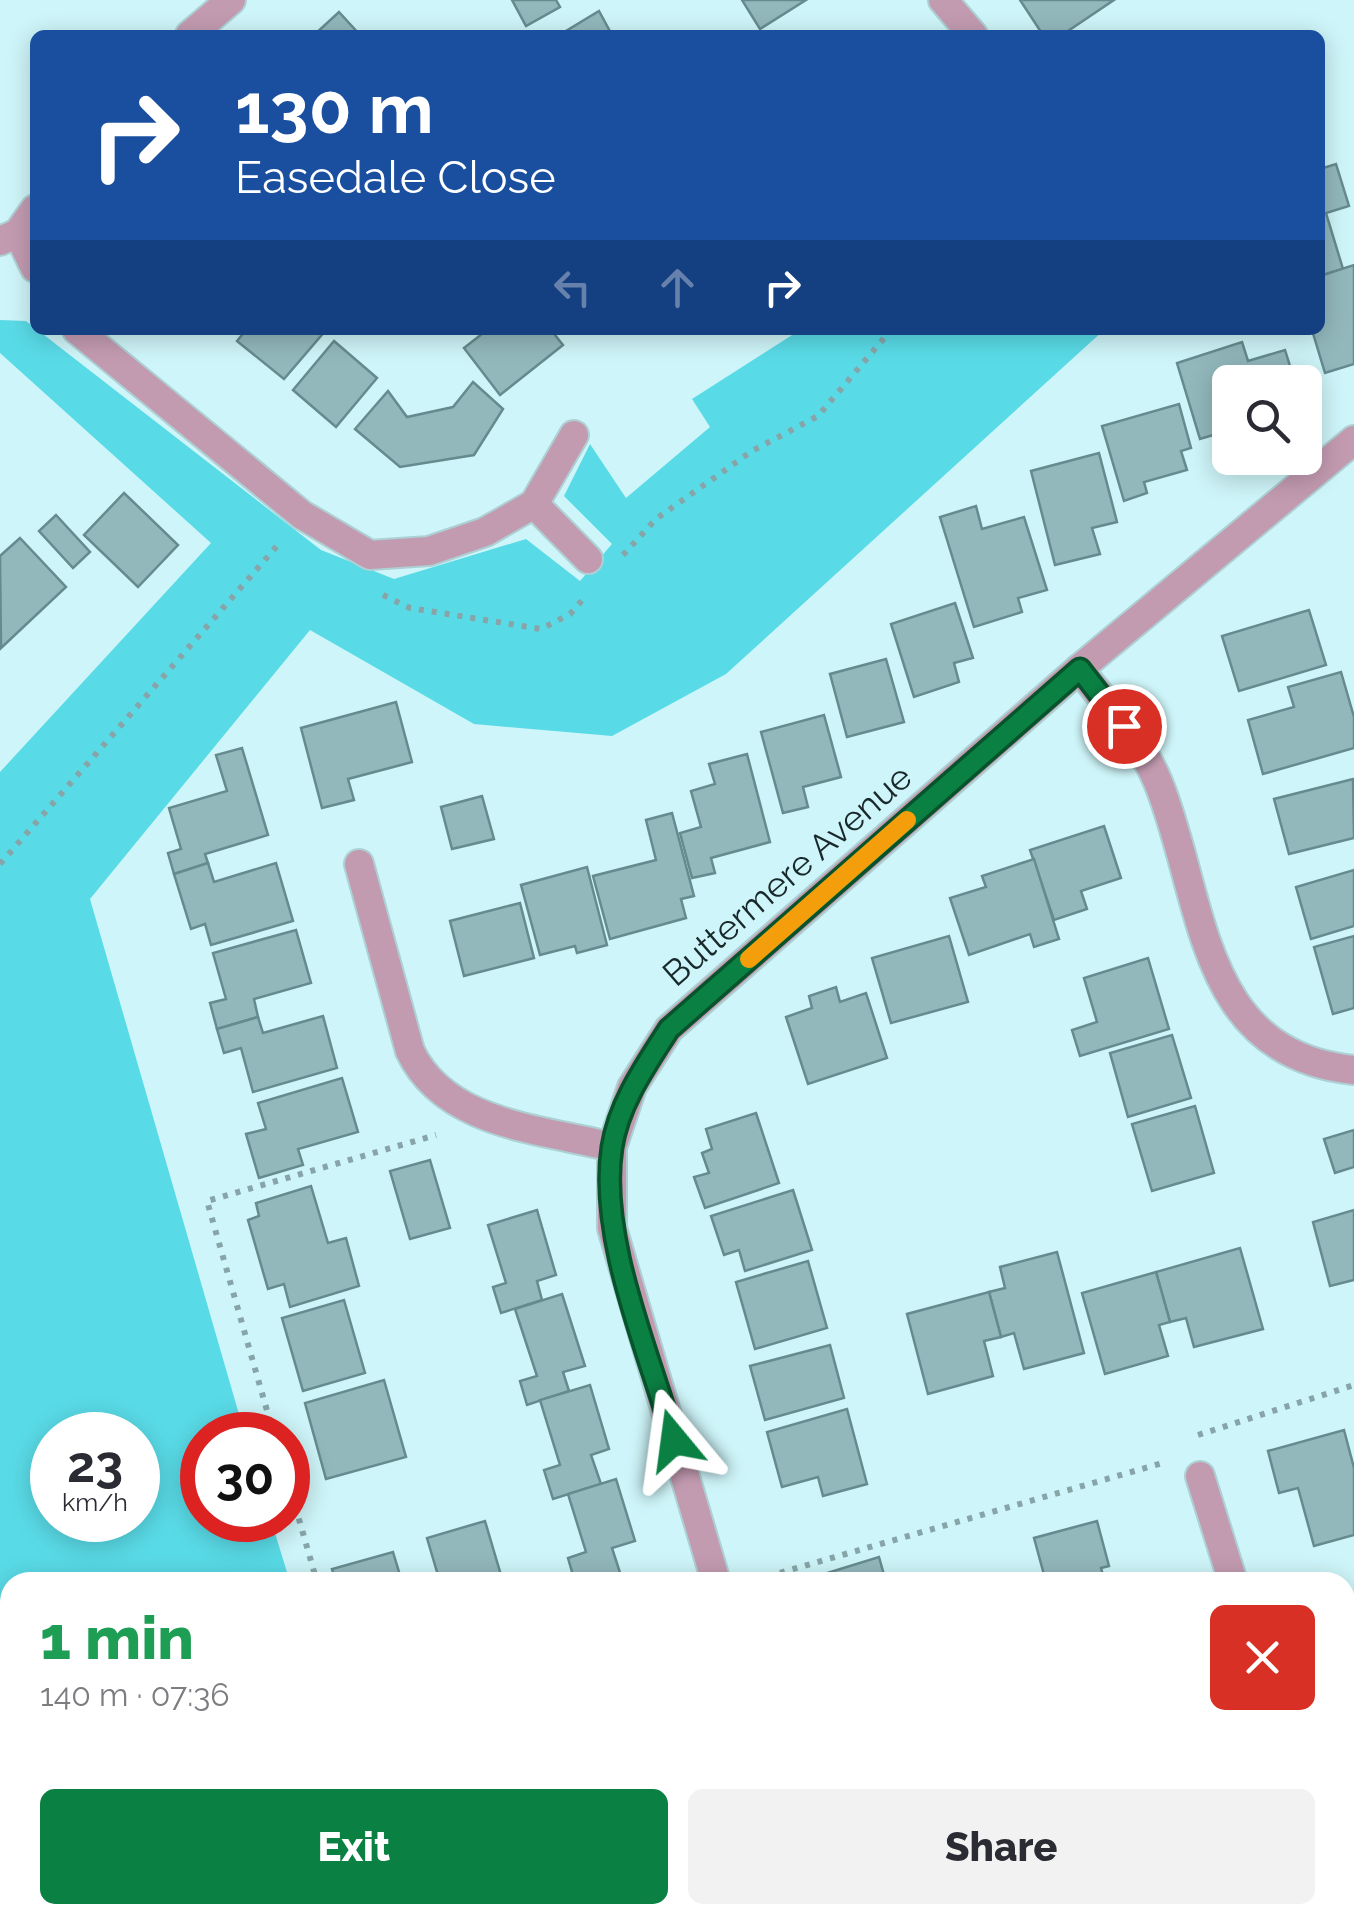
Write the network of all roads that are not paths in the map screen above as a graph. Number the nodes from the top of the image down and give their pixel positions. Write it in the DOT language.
graph roads {
  1 [pos="231,0"];
  2 [pos="943,0"];
  3 [pos="196,30"];
  4 [pos="968,30"];
  5 [pos="30,215"];
  6 [pos="9,237"];
  7 [pos="30,262"];
  8 [pos="83,335"];
  9 [pos="574,435"];
  10 [pos="1354,440"];
  11 [pos="534,504"];
  12 [pos="588,559"];
  13 [pos="1080,669"];
  14 [pos="360,864"];
  15 [pos="1354,1070"];
  16 [pos="612,1147"];
  17 [pos="1195,1465"];
  18 [pos="713,1572"];
  19 [pos="1230,1572"];
  1 -- 3 [label="street"];
  2 -- 4 [label="street"];
  5 -- 6 [label="street"];
  6 -- 7 [label="street"];
  8 -- 11 [label="street"];
  9 -- 11 [label="street"];
  10 -- 13 [label="street, Buttermere Avenue"];
  11 -- 12 [label="street"];
  13 -- 15 [label="street"];
  13 -- 16 [label="street, Buttermere Avenue"];
  14 -- 16 [label="street"];
  16 -- 18 [label="street, Buttermere Avenue"];
  17 -- 19 [label="street"];
}
